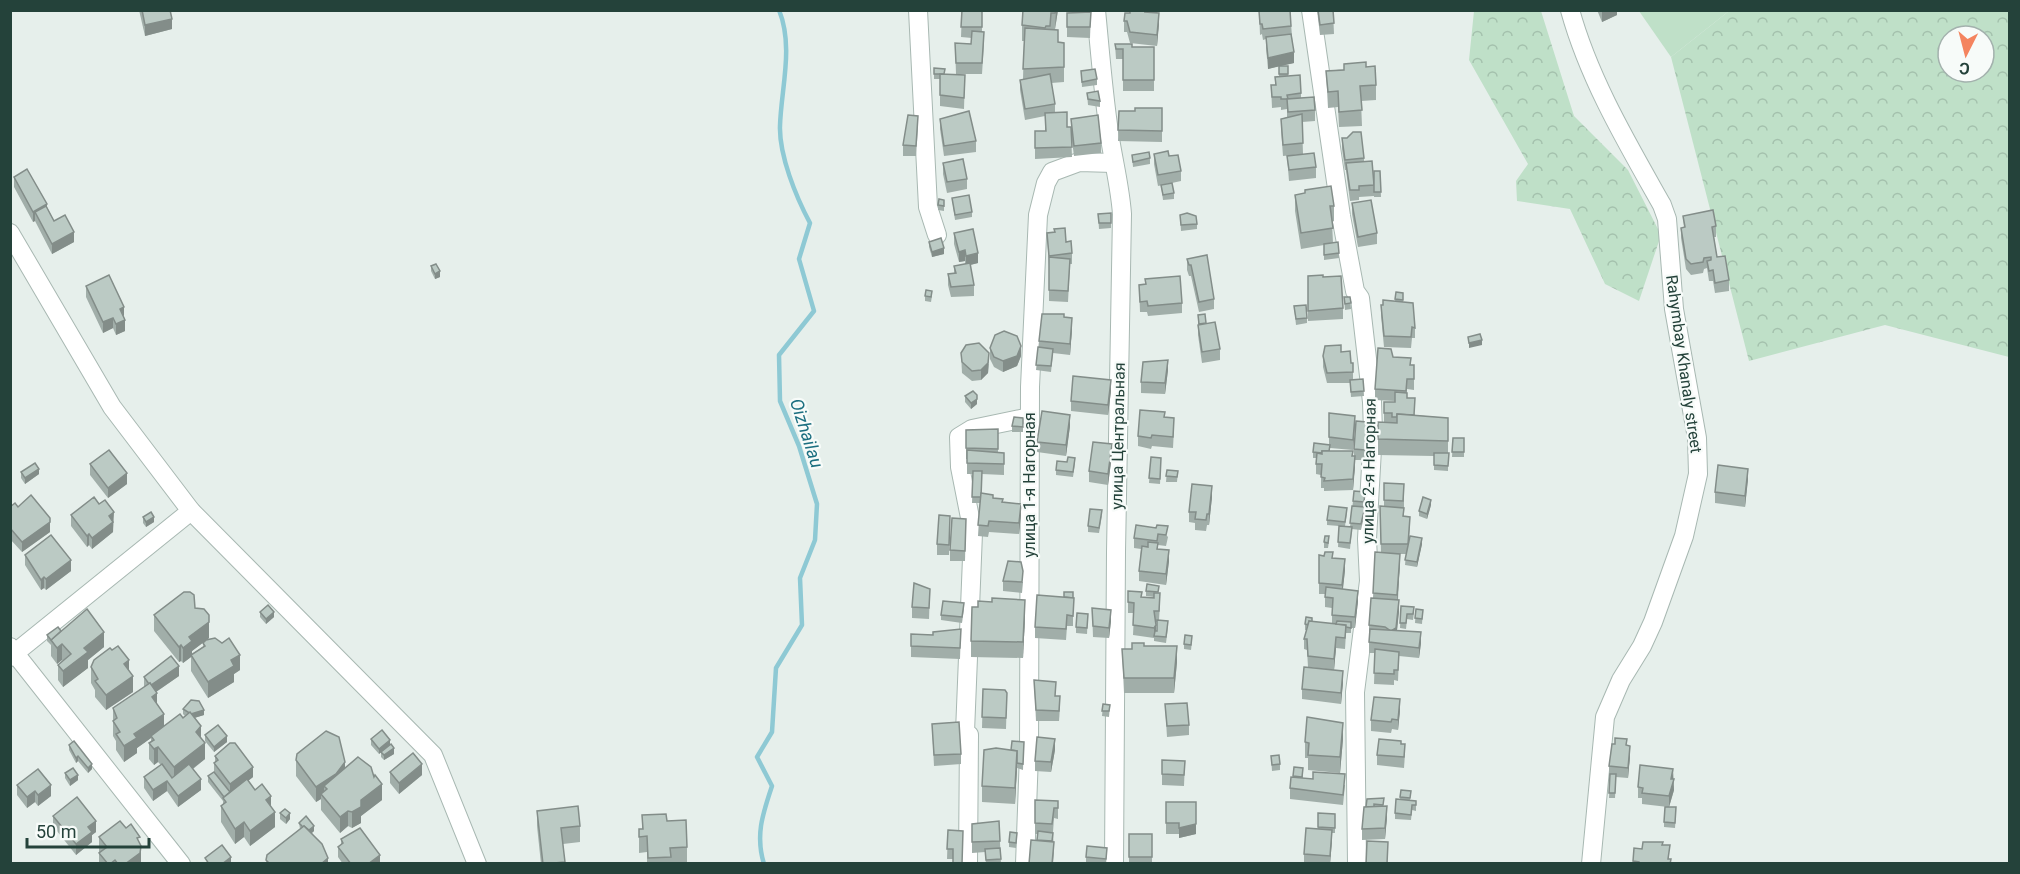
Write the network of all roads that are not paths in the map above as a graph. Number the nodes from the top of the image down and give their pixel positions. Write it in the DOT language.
graph roads {
  1 [pos="918,10"];
  2 [pos="1096,10"];
  3 [pos="1311,10"];
  4 [pos="1570,10"];
  5 [pos="1113,163"];
  6 [pos="10,233"];
  7 [pos="937,235"];
  8 [pos="1029,417"];
  9 [pos="191,511"];
  10 [pos="12,652"];
  11 [pos="181,864"];
  12 [pos="477,864"];
  13 [pos="968,864"];
  14 [pos="1026,864"];
  15 [pos="1114,864"];
  16 [pos="1357,864"];
  17 [pos="1591,864"];
  1 -- 7 [label="street"];
  2 -- 5 [label="street, улица Центральная"];
  3 -- 16 [label="street, улица 2-я Нагорная"];
  4 -- 17 [label="street, Rahymbay Khanaly street"];
  5 -- 8 [label="street, улица 1-я Нагорная"];
  5 -- 15 [label="street, улица Центральная"];
  6 -- 9 [label="street"];
  8 -- 13 [label="street"];
  8 -- 14 [label="street, улица 1-я Нагорная"];
  9 -- 10 [label="street"];
  9 -- 12 [label="street"];
  10 -- 11 [label="street"];
}
